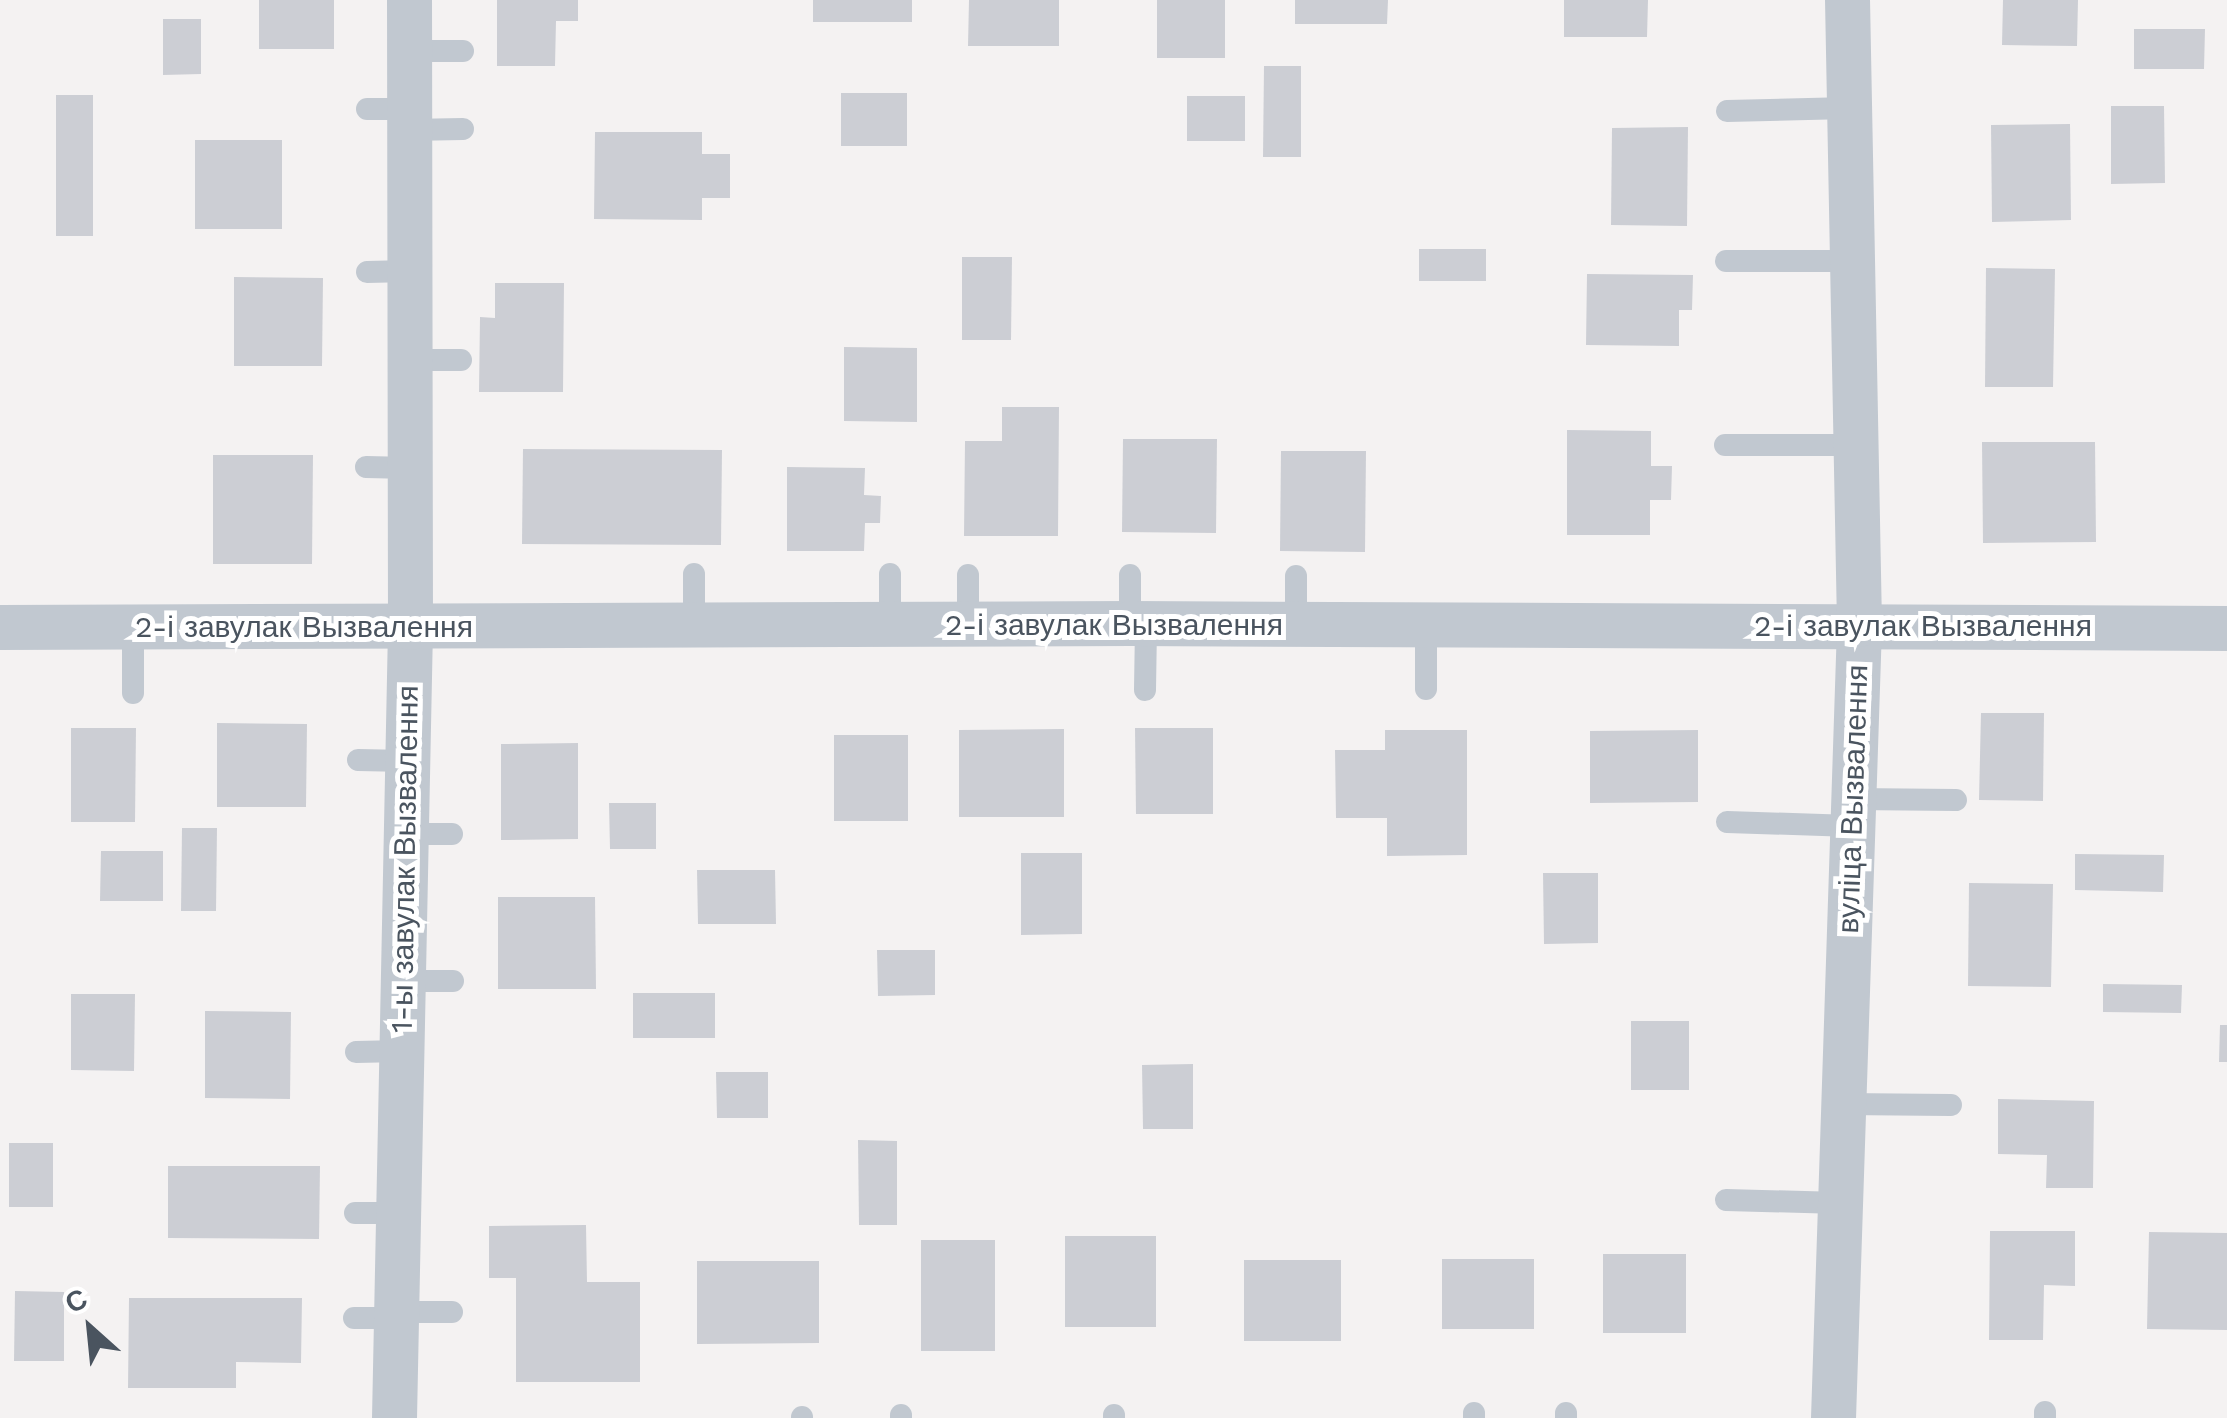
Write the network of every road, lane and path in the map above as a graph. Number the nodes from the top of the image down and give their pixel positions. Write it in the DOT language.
graph roads {
  1 [pos="409,0"];
  2 [pos="1847,0"];
  3 [pos="409,51"];
  4 [pos="464,51"];
  5 [pos="1849,108"];
  6 [pos="1727,111"];
  7 [pos="395,116"];
  8 [pos="463,129"];
  9 [pos="1852,261"];
  10 [pos="1726,262"];
  11 [pos="409,360"];
  12 [pos="462,360"];
  13 [pos="1725,445"];
  14 [pos="1855,445"];
  15 [pos="694,574"];
  16 [pos="890,574"];
  17 [pos="968,575"];
  18 [pos="1130,575"];
  19 [pos="1296,576"];
  20 [pos="1138,624"];
  21 [pos="1296,624"];
  22 [pos="1426,624"];
  23 [pos="1859,624"];
  24 [pos="890,625"];
  25 [pos="968,625"];
  26 [pos="694,626"];
  27 [pos="0,627"];
  28 [pos="134,627"];
  29 [pos="410,627"];
  30 [pos="2227,628"];
  31 [pos="1145,690"];
  32 [pos="1426,690"];
  33 [pos="133,693"];
  34 [pos="358,760"];
  35 [pos="407,760"];
  36 [pos="1956,800"];
  37 [pos="1853,812"];
  38 [pos="1727,822"];
  39 [pos="406,834"];
  40 [pos="452,834"];
  41 [pos="402,981"];
  42 [pos="453,981"];
  43 [pos="401,1051"];
  44 [pos="356,1052"];
  45 [pos="1843,1104"];
  46 [pos="1951,1106"];
  47 [pos="1726,1200"];
  48 [pos="1840,1204"];
  49 [pos="452,1312"];
  50 [pos="382,1316"];
  51 [pos="394,1418"];
  52 [pos="1833,1418"];
  1 -- 3 [label="street, 1-ы завулак Вызвалення"];
  2 -- 5 [label="street, вуліца Вызвалення"];
  3 -- 4 [label="lane"];
  3 -- 7 [label="street, 1-ы завулак Вызвалення"];
  5 -- 6 [label="lane"];
  5 -- 9 [label="street, вуліца Вызвалення"];
  7 -- 8 [label="lane"];
  7 -- 11 [label="street, 1-ы завулак Вызвалення"];
  9 -- 10 [label="lane"];
  9 -- 14 [label="street, вуліца Вызвалення"];
  11 -- 12 [label="lane"];
  11 -- 29 [label="street, 1-ы завулак Вызвалення"];
  13 -- 14 [label="lane"];
  14 -- 23 [label="street, вуліца Вызвалення"];
  15 -- 26 [label="lane"];
  16 -- 24 [label="lane"];
  17 -- 25 [label="lane"];
  18 -- 20 [label="lane"];
  19 -- 21 [label="lane"];
  20 -- 21 [label="street, 2-і завулак Вызвалення"];
  20 -- 25 [label="street, 2-і завулак Вызвалення"];
  20 -- 31 [label="lane"];
  21 -- 22 [label="street, 2-і завулак Вызвалення"];
  22 -- 23 [label="street, 2-і завулак Вызвалення"];
  22 -- 32 [label="lane"];
  23 -- 30 [label="street, 2-і завулак Вызвалення"];
  23 -- 37 [label="street, вуліца Вызвалення"];
  24 -- 25 [label="street, 2-і завулак Вызвалення"];
  24 -- 26 [label="street, 2-і завулак Вызвалення"];
  26 -- 29 [label="street, 2-і завулак Вызвалення"];
  27 -- 28 [label="street, 2-і завулак Вызвалення"];
  28 -- 29 [label="street, 2-і завулак Вызвалення"];
  28 -- 33 [label="lane"];
  29 -- 35 [label="street, 1-ы завулак Вызвалення"];
  34 -- 35 [label="lane"];
  35 -- 39 [label="street, 1-ы завулак Вызвалення"];
  36 -- 37 [label="lane"];
  37 -- 38 [label="lane"];
  37 -- 45 [label="street, вуліца Вызвалення"];
  39 -- 40 [label="lane"];
  39 -- 41 [label="street, 1-ы завулак Вызвалення"];
  41 -- 42 [label="lane"];
  41 -- 43 [label="street, 1-ы завулак Вызвалення"];
  43 -- 44 [label="lane"];
  43 -- 50 [label="street, 1-ы завулак Вызвалення"];
  45 -- 46 [label="lane"];
  45 -- 48 [label="street, вуліца Вызвалення"];
  47 -- 48 [label="lane"];
  48 -- 52 [label="street, вуліца Вызвалення"];
  49 -- 50 [label="lane"];
  50 -- 51 [label="street, 1-ы завулак Вызвалення"];
}
